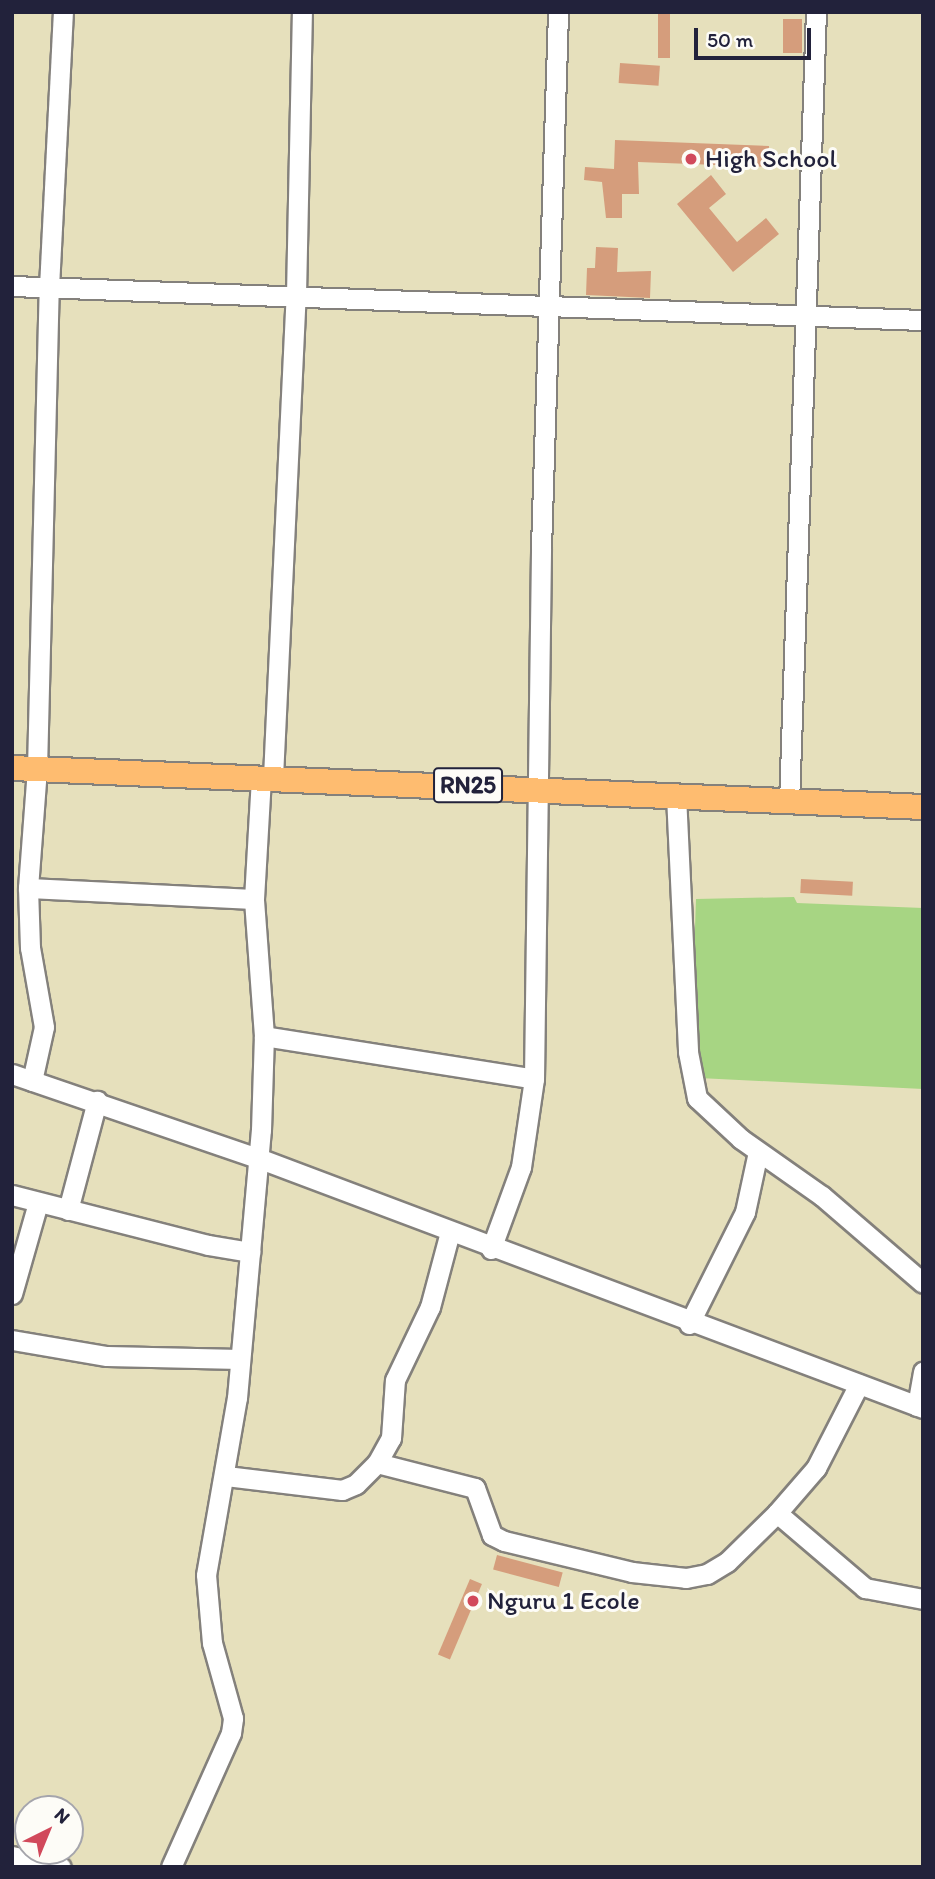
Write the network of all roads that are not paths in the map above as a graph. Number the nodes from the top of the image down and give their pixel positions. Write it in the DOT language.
graph roads {
  1 [pos="63,12"];
  2 [pos="302,12"];
  3 [pos="558,12"];
  4 [pos="816,12"];
  5 [pos="12,286"];
  6 [pos="49,287"];
  7 [pos="296,295"];
  8 [pos="548,309"];
  9 [pos="802,315"];
  10 [pos="923,320"];
  11 [pos="12,768"];
  12 [pos="37,769"];
  13 [pos="267,777"];
  14 [pos="536,788"];
  15 [pos="676,795"];
  16 [pos="789,803"];
  17 [pos="923,807"];
  18 [pos="23,899"];
  19 [pos="254,899"];
  20 [pos="264,1036"];
  21 [pos="12,1074"];
  22 [pos="534,1079"];
  23 [pos="32,1081"];
  24 [pos="97,1101"];
  25 [pos="758,1152"];
  26 [pos="258,1158"];
  27 [pos="12,1195"];
  28 [pos="38,1203"];
  29 [pos="68,1210"];
  30 [pos="450,1232"];
  31 [pos="491,1250"];
  32 [pos="250,1252"];
  33 [pos="923,1283"];
  34 [pos="12,1294"];
  35 [pos="689,1324"];
  36 [pos="12,1340"];
  37 [pos="240,1359"];
  38 [pos="923,1372"];
  39 [pos="859,1384"];
  40 [pos="920,1407"];
  41 [pos="377,1463"];
  42 [pos="226,1476"];
  43 [pos="777,1514"];
  44 [pos="923,1599"];
  45 [pos="12,1856"];
  46 [pos="61,1867"];
  47 [pos="172,1867"];
  1 -- 6 [label="street"];
  2 -- 7 [label="street"];
  3 -- 8 [label="street"];
  4 -- 9 [label="street"];
  5 -- 6 [label="street"];
  6 -- 7 [label="street"];
  6 -- 12 [label="street"];
  7 -- 8 [label="street"];
  7 -- 13 [label="street"];
  8 -- 9 [label="street"];
  8 -- 14 [label="street"];
  9 -- 10 [label="street"];
  9 -- 16 [label="street"];
  11 -- 12 [label="main road, RN25"];
  12 -- 13 [label="main road, RN25"];
  12 -- 18 [label="street"];
  13 -- 14 [label="main road, RN25"];
  13 -- 19 [label="street"];
  14 -- 15 [label="main road, RN25"];
  14 -- 22 [label="street"];
  15 -- 16 [label="main road, RN25"];
  15 -- 25 [label="street"];
  16 -- 17 [label="main road, RN25"];
  18 -- 19 [label="street"];
  18 -- 23 [label="street"];
  19 -- 20 [label="street"];
  20 -- 22 [label="street"];
  20 -- 26 [label="street"];
  21 -- 23 [label="street"];
  22 -- 31 [label="street"];
  23 -- 24 [label="street"];
  24 -- 26 [label="street"];
  24 -- 29 [label="street"];
  25 -- 33 [label="street"];
  25 -- 35 [label="street"];
  26 -- 30 [label="street"];
  26 -- 32 [label="street"];
  27 -- 28 [label="street"];
  28 -- 29 [label="street"];
  28 -- 34 [label="street"];
  29 -- 32 [label="street"];
  30 -- 31 [label="street"];
  30 -- 41 [label="street"];
  31 -- 35 [label="street"];
  32 -- 37 [label="street"];
  35 -- 39 [label="street"];
  36 -- 37 [label="street"];
  37 -- 42 [label="street"];
  38 -- 40 [label="street"];
  39 -- 40 [label="street"];
  39 -- 43 [label="street"];
  41 -- 42 [label="street"];
  41 -- 43 [label="street"];
  42 -- 47 [label="street"];
  43 -- 44 [label="street"];
  45 -- 46 [label="street"];
}
